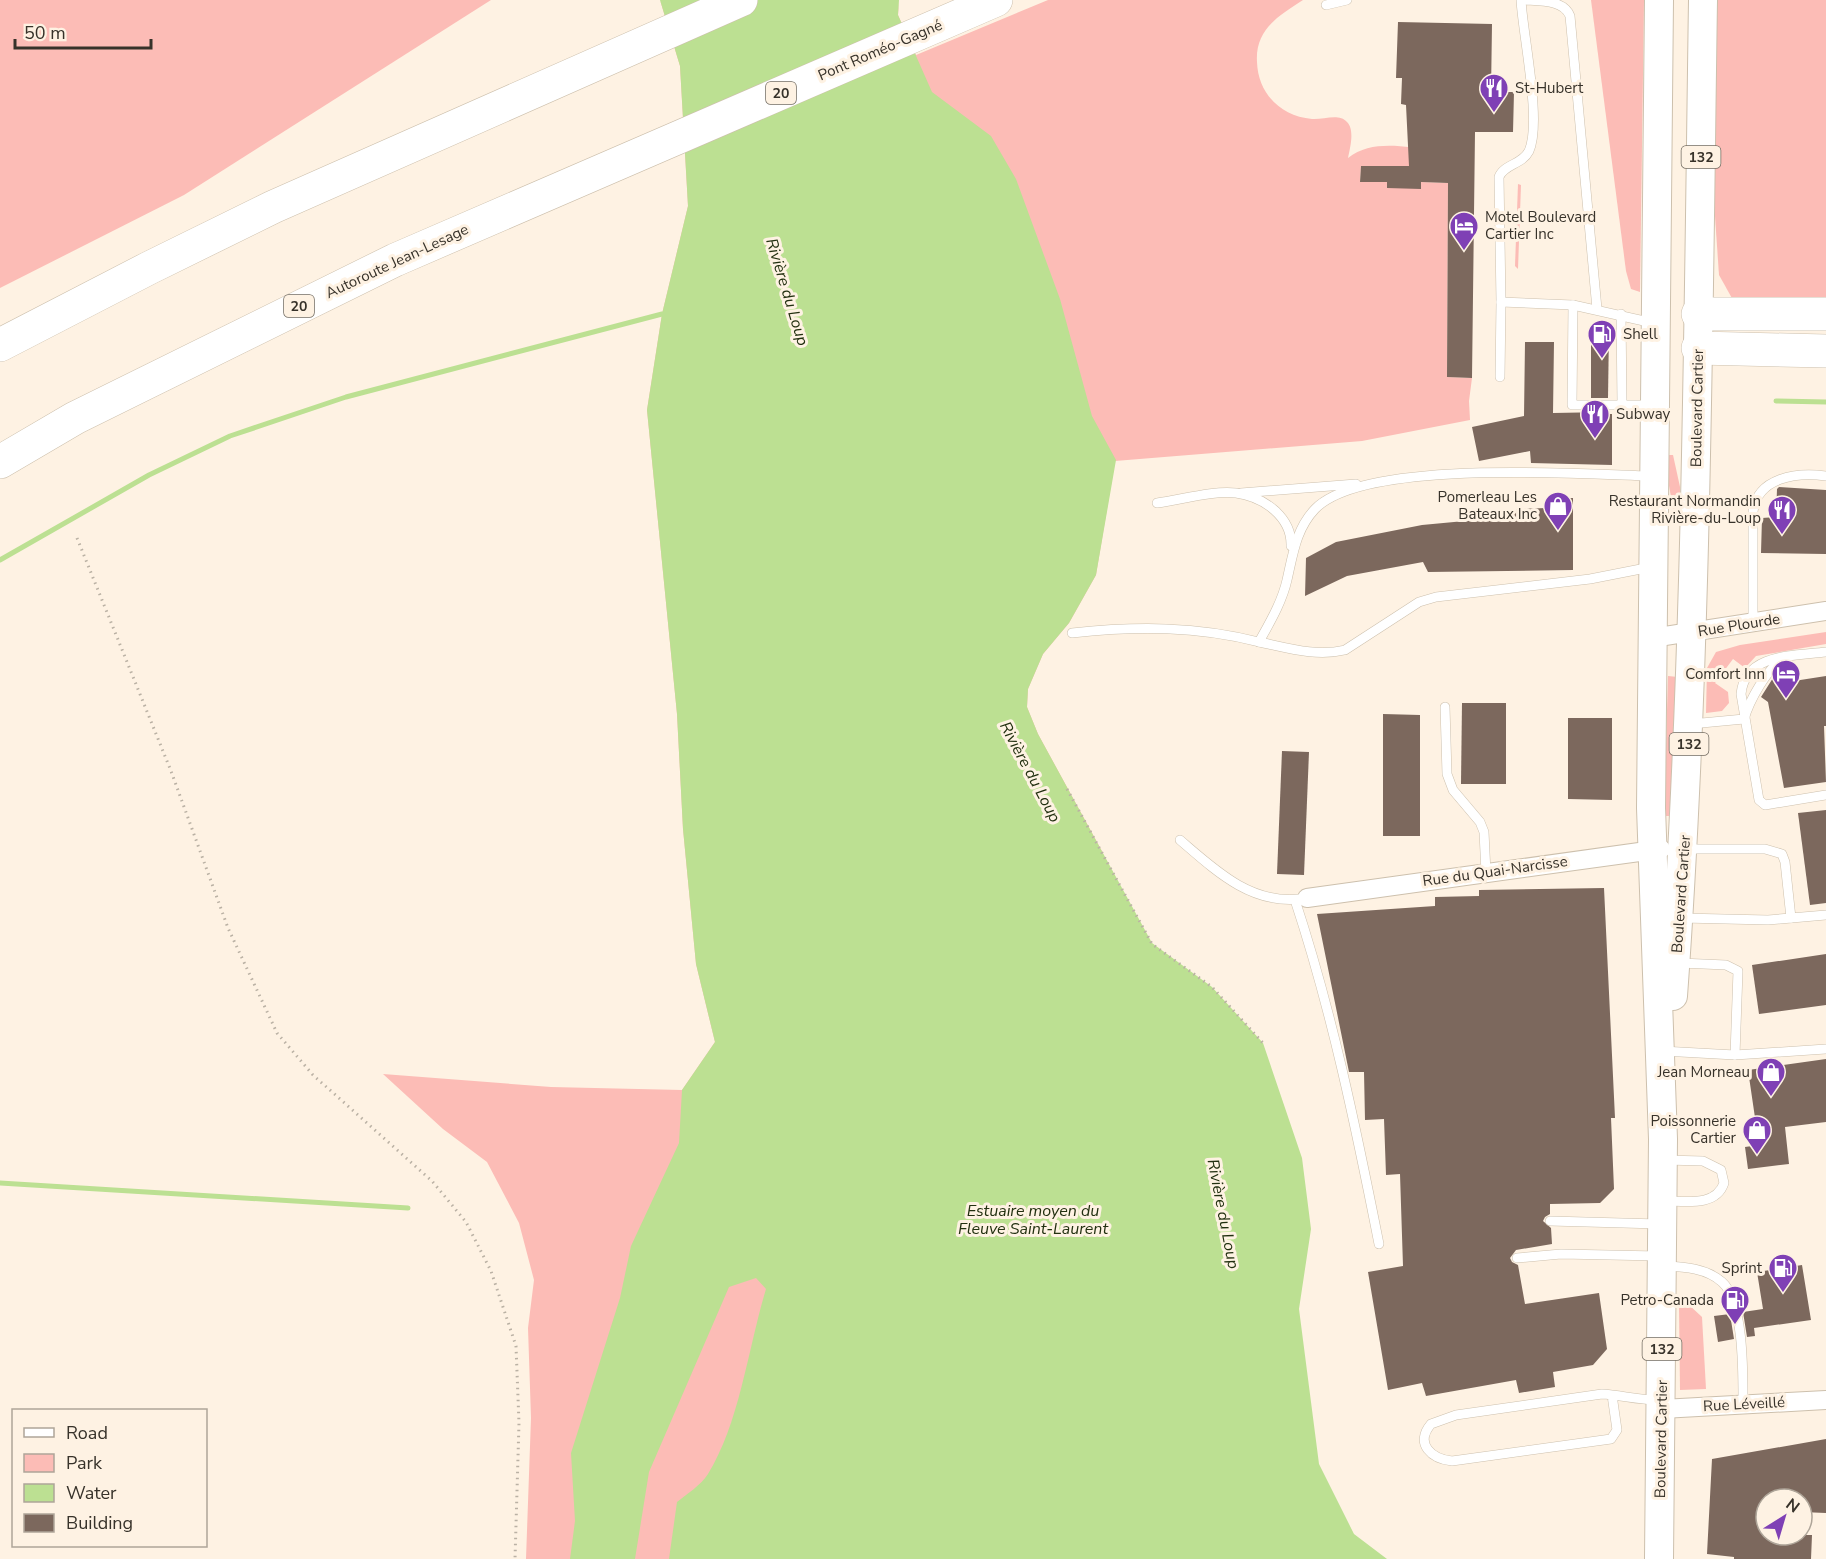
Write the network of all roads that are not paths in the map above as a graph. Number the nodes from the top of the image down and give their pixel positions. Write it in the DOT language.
graph roads {
  1 [pos="741,0"];
  2 [pos="996,0"];
  3 [pos="1347,0"];
  4 [pos="1523,0"];
  5 [pos="1659,0"];
  6 [pos="1703,0"];
  7 [pos="1326,5"];
  8 [pos="606,168"];
  9 [pos="1501,302"];
  10 [pos="1573,305"];
  11 [pos="1598,309"];
  12 [pos="1621,314"];
  13 [pos="1698,314"];
  14 [pos="1826,315"];
  15 [pos="1656,327"];
  16 [pos="0,345"];
  17 [pos="1698,348"];
  18 [pos="1826,351"];
  19 [pos="1500,377"];
  20 [pos="1622,404"];
  21 [pos="1655,405"];
  22 [pos="0,462"];
  23 [pos="1654,476"];
  24 [pos="1826,476"];
  25 [pos="1367,483"];
  26 [pos="1236,493"];
  27 [pos="1158,503"];
  28 [pos="1291,551"];
  29 [pos="1653,566"];
  30 [pos="1826,611"];
  31 [pos="1752,623"];
  32 [pos="1072,633"];
  33 [pos="1693,633"];
  34 [pos="1652,638"];
  35 [pos="1259,642"];
  36 [pos="1826,652"];
  37 [pos="1783,658"];
  38 [pos="1445,707"];
  39 [pos="1744,719"];
  40 [pos="1690,724"];
  41 [pos="1826,795"];
  42 [pos="1180,840"];
  43 [pos="1652,848"];
  44 [pos="1684,849"];
  45 [pos="1486,873"];
  46 [pos="1301,899"];
  47 [pos="1826,915"];
  48 [pos="1667,918"];
  49 [pos="1791,918"];
  50 [pos="1666,962"];
  51 [pos="1826,1048"];
  52 [pos="1665,1051"];
  53 [pos="1735,1055"];
  54 [pos="1663,1150"];
  55 [pos="1663,1213"];
  56 [pos="1551,1221"];
  57 [pos="1379,1245"];
  58 [pos="1517,1258"];
  59 [pos="1663,1261"];
  60 [pos="1612,1395"];
  61 [pos="1826,1400"];
  62 [pos="1743,1404"];
  63 [pos="1662,1405"];
  64 [pos="1659,1559"];
  1 -- 16 [label="highway"];
  2 -- 8 [label="highway, Pont Roméo-Gagné / 20"];
  3 -- 7 [label="lane"];
  4 -- 9 [label="lane"];
  4 -- 11 [label="lane"];
  5 -- 15 [label="main road, Boulevard Cartier / 132"];
  6 -- 13 [label="main road, Boulevard Cartier / 132"];
  8 -- 22 [label="highway, Autoroute Jean-Lesage / 20"];
  9 -- 10 [label="lane"];
  9 -- 19 [label="lane"];
  10 -- 11 [label="lane"];
  10 -- 20 [label="lane"];
  11 -- 12 [label="lane"];
  12 -- 15 [label="lane"];
  12 -- 20 [label="lane"];
  13 -- 14 [label="highway"];
  13 -- 15 [label="main road"];
  13 -- 17 [label="main road, Boulevard Cartier / 132"];
  15 -- 17 [label="main road"];
  15 -- 21 [label="main road, Boulevard Cartier / 132"];
  17 -- 18 [label="highway"];
  17 -- 33 [label="main road, Boulevard Cartier / 132"];
  20 -- 21 [label="lane"];
  21 -- 23 [label="main road, Boulevard Cartier / 132"];
  23 -- 25 [label="lane"];
  23 -- 29 [label="main road, Boulevard Cartier / 132"];
  24 -- 31 [label="lane"];
  25 -- 26 [label="lane"];
  25 -- 28 [label="lane"];
  26 -- 27 [label="lane"];
  26 -- 28 [label="lane"];
  28 -- 35 [label="lane"];
  29 -- 34 [label="main road, Boulevard Cartier / 132"];
  29 -- 35 [label="lane"];
  30 -- 31 [label="street, Rue Plourde"];
  31 -- 33 [label="street, Rue Plourde"];
  32 -- 35 [label="lane"];
  33 -- 34 [label="street, Rue Plourde"];
  33 -- 40 [label="main road, Boulevard Cartier / 132"];
  34 -- 43 [label="main road, Boulevard Cartier / 132"];
  36 -- 37 [label="lane"];
  37 -- 39 [label="lane"];
  37 -- 39 [label="lane"];
  38 -- 45 [label="lane"];
  39 -- 40 [label="lane"];
  39 -- 41 [label="lane"];
  40 -- 44 [label="main road, Boulevard Cartier / 132"];
  42 -- 46 [label="lane"];
  43 -- 44 [label="street, Rue du Quai-Narcisse"];
  43 -- 45 [label="street, Rue du Quai-Narcisse"];
  43 -- 48 [label="main road, Boulevard Cartier / 132"];
  44 -- 48 [label="main road, Boulevard Cartier / 132"];
  44 -- 49 [label="lane"];
  45 -- 46 [label="street, Rue du Quai-Narcisse"];
  46 -- 57 [label="lane"];
  47 -- 49 [label="lane"];
  48 -- 49 [label="lane"];
  48 -- 50 [label="main road, Boulevard Cartier / 132"];
  50 -- 52 [label="main road, Boulevard Cartier / 132"];
  50 -- 53 [label="lane"];
  51 -- 53 [label="lane"];
  52 -- 53 [label="lane"];
  52 -- 54 [label="main road, Boulevard Cartier / 132"];
  54 -- 55 [label="main road, Boulevard Cartier / 132"];
  54 -- 55 [label="lane"];
  55 -- 56 [label="lane"];
  55 -- 59 [label="main road, Boulevard Cartier / 132"];
  58 -- 59 [label="lane"];
  59 -- 62 [label="lane"];
  59 -- 63 [label="main road, Boulevard Cartier / 132"];
  60 -- 60 [label="lane"];
  60 -- 63 [label="lane"];
  61 -- 62 [label="street, Rue Léveillé"];
  62 -- 63 [label="street, Rue Léveillé"];
  63 -- 64 [label="main road, Boulevard Cartier / 132"];
}
